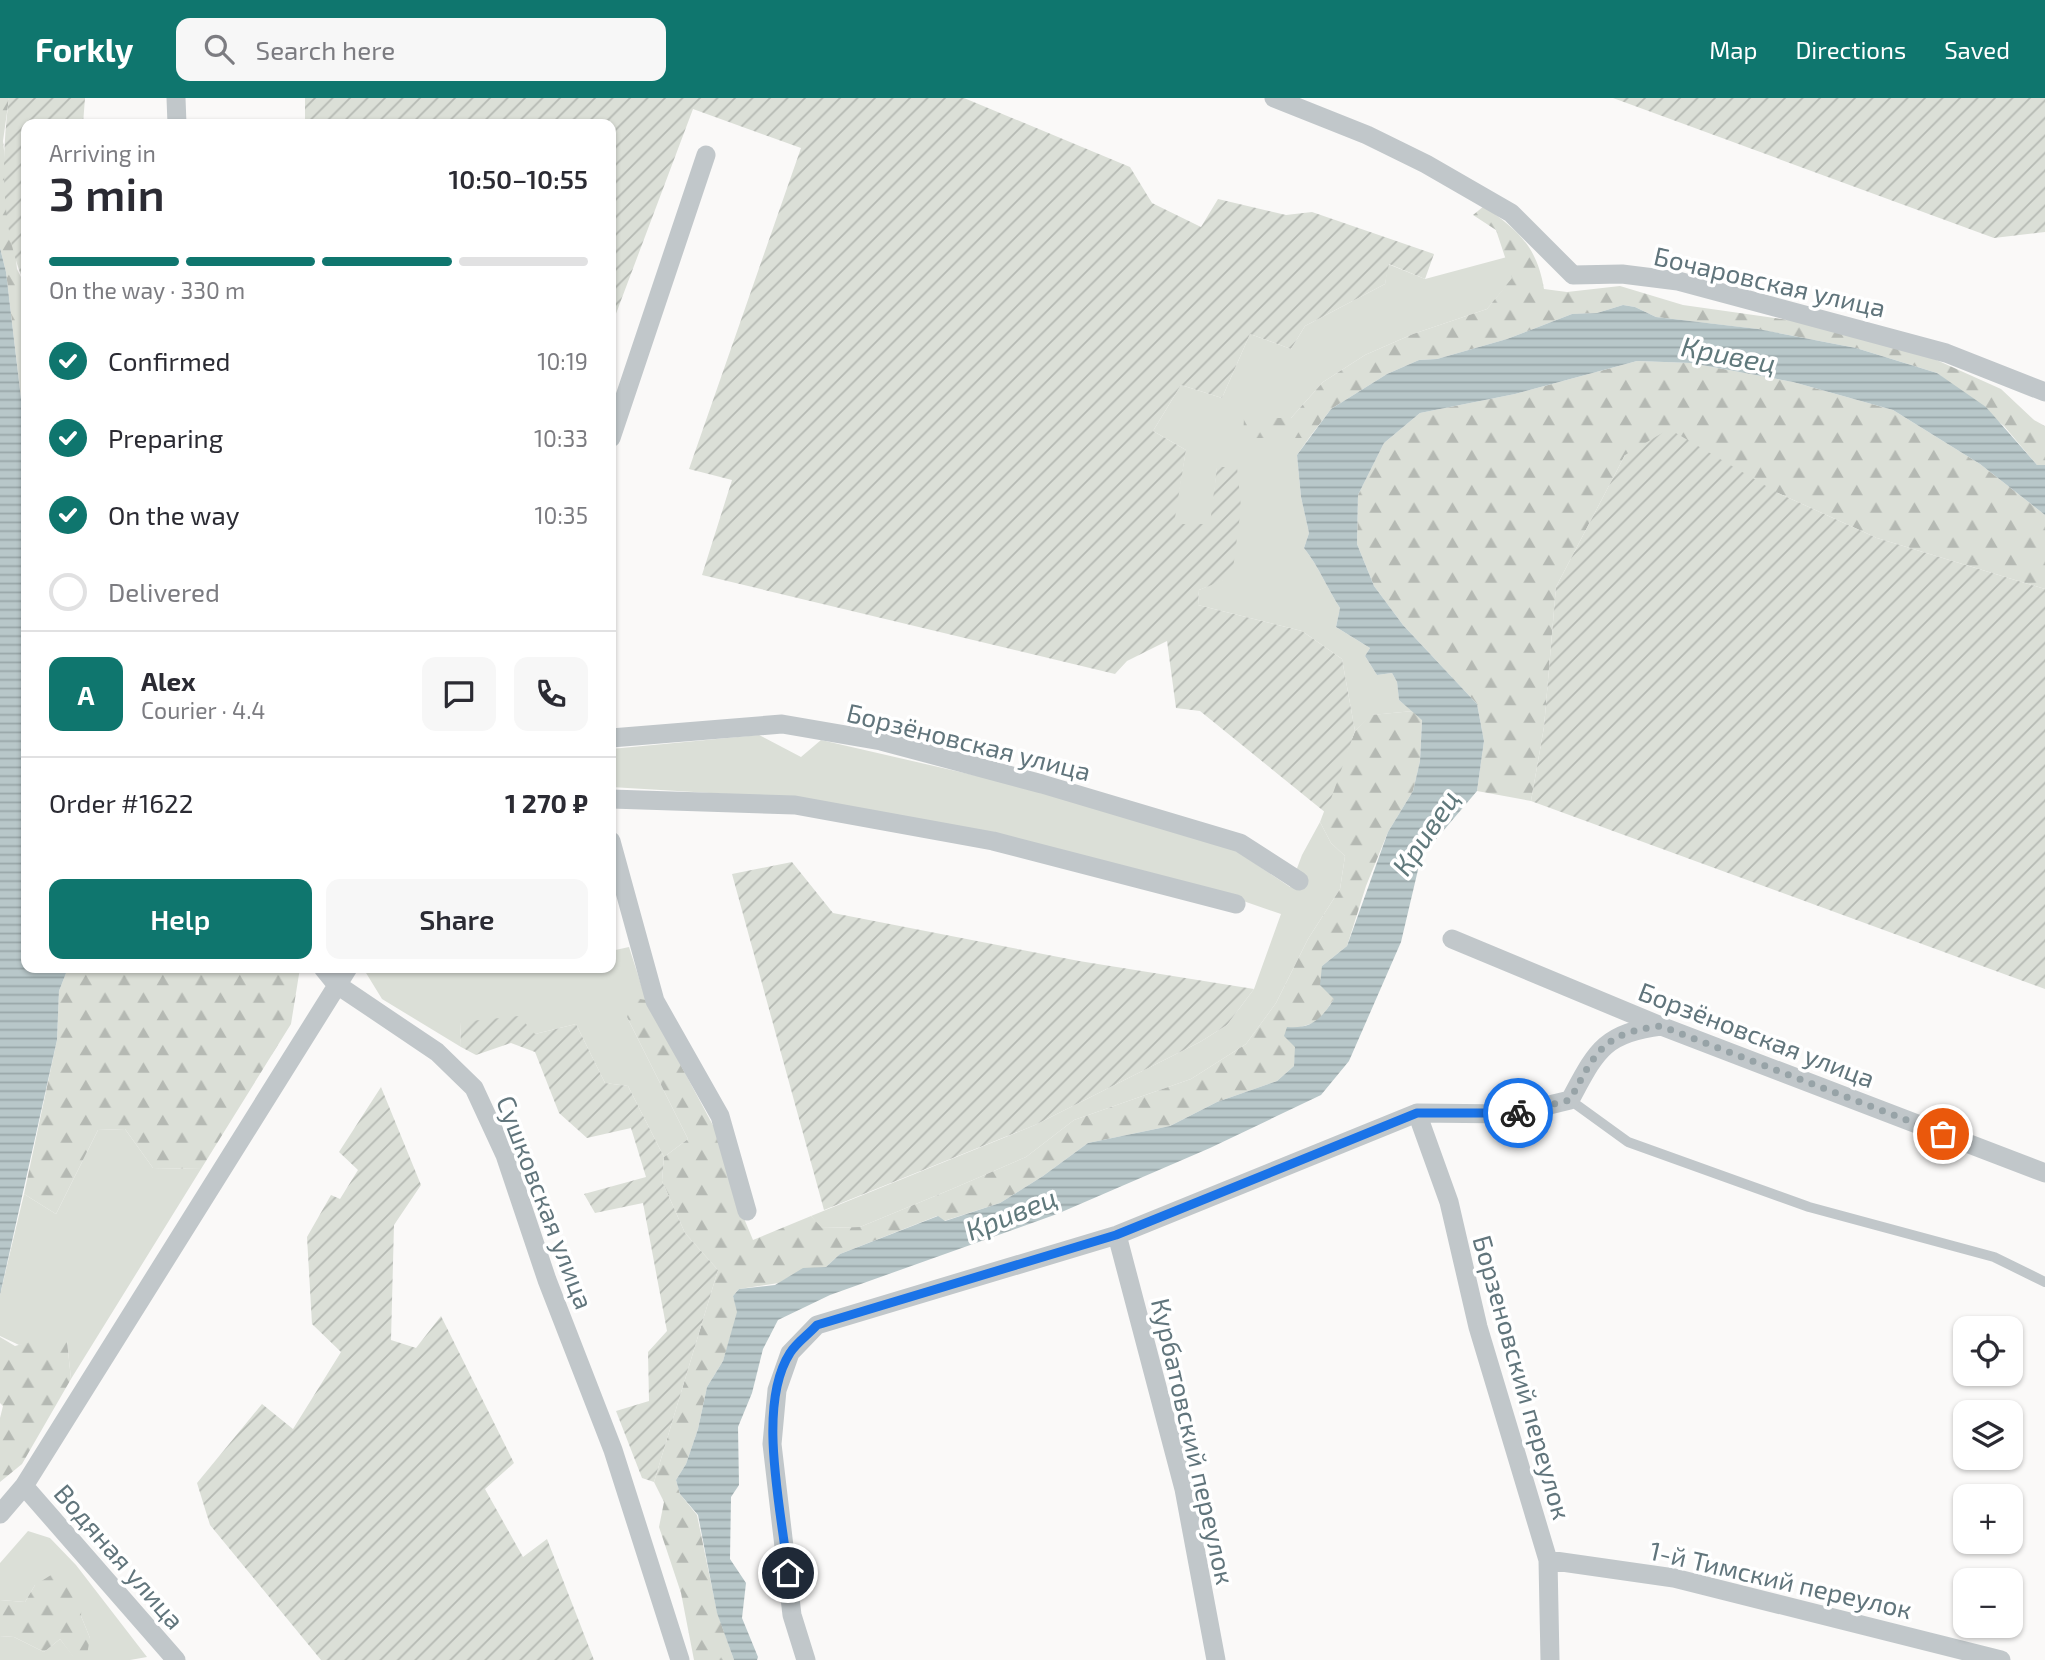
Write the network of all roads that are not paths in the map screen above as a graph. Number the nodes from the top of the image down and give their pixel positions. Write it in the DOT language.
graph roads {
  1 [pos="176,98"];
  2 [pos="1274,98"];
  3 [pos="177,119"];
  4 [pos="706,155"];
  5 [pos="2045,392"];
  6 [pos="616,423"];
  7 [pos="616,738"];
  8 [pos="616,799"];
  9 [pos="616,860"];
  10 [pos="1299,881"];
  11 [pos="1236,904"];
  12 [pos="1452,939"];
  13 [pos="327,973"];
  14 [pos="345,973"];
  15 [pos="337,984"];
  16 [pos="1661,1026"];
  17 [pos="1570,1100"];
  18 [pos="1417,1113"];
  19 [pos="2045,1173"];
  20 [pos="747,1211"];
  21 [pos="1116,1235"];
  22 [pos="2045,1282"];
  23 [pos="24,1486"];
  24 [pos="0,1514"];
  25 [pos="1548,1560"];
  26 [pos="176,1660"];
  27 [pos="680,1660"];
  28 [pos="806,1660"];
  29 [pos="1216,1660"];
  30 [pos="1550,1660"];
  31 [pos="2001,1660"];
  1 -- 3 [label="street"];
  2 -- 5 [label="street, Бочаровская улица"];
  4 -- 6 [label="street"];
  7 -- 10 [label="street, Борзёновская улица"];
  8 -- 11 [label="street"];
  9 -- 20 [label="street"];
  12 -- 16 [label="street, Борзёновская улица"];
  13 -- 15 [label="street"];
  14 -- 15 [label="street"];
  15 -- 23 [label="street"];
  15 -- 27 [label="street, Сушковская улица"];
  16 -- 17 [label="street"];
  16 -- 19 [label="street, Борзёновская улица"];
  17 -- 18 [label="street"];
  17 -- 22 [label="lane"];
  18 -- 21 [label="street"];
  18 -- 25 [label="street, Борзеновский переулок"];
  21 -- 28 [label="street"];
  21 -- 29 [label="street, Курбатовский переулок"];
  23 -- 24 [label="street"];
  23 -- 26 [label="street, Водяная улица"];
  25 -- 30 [label="street, Борзеновский переулок"];
  25 -- 31 [label="street, 1-й Тимский переулок"];
}
